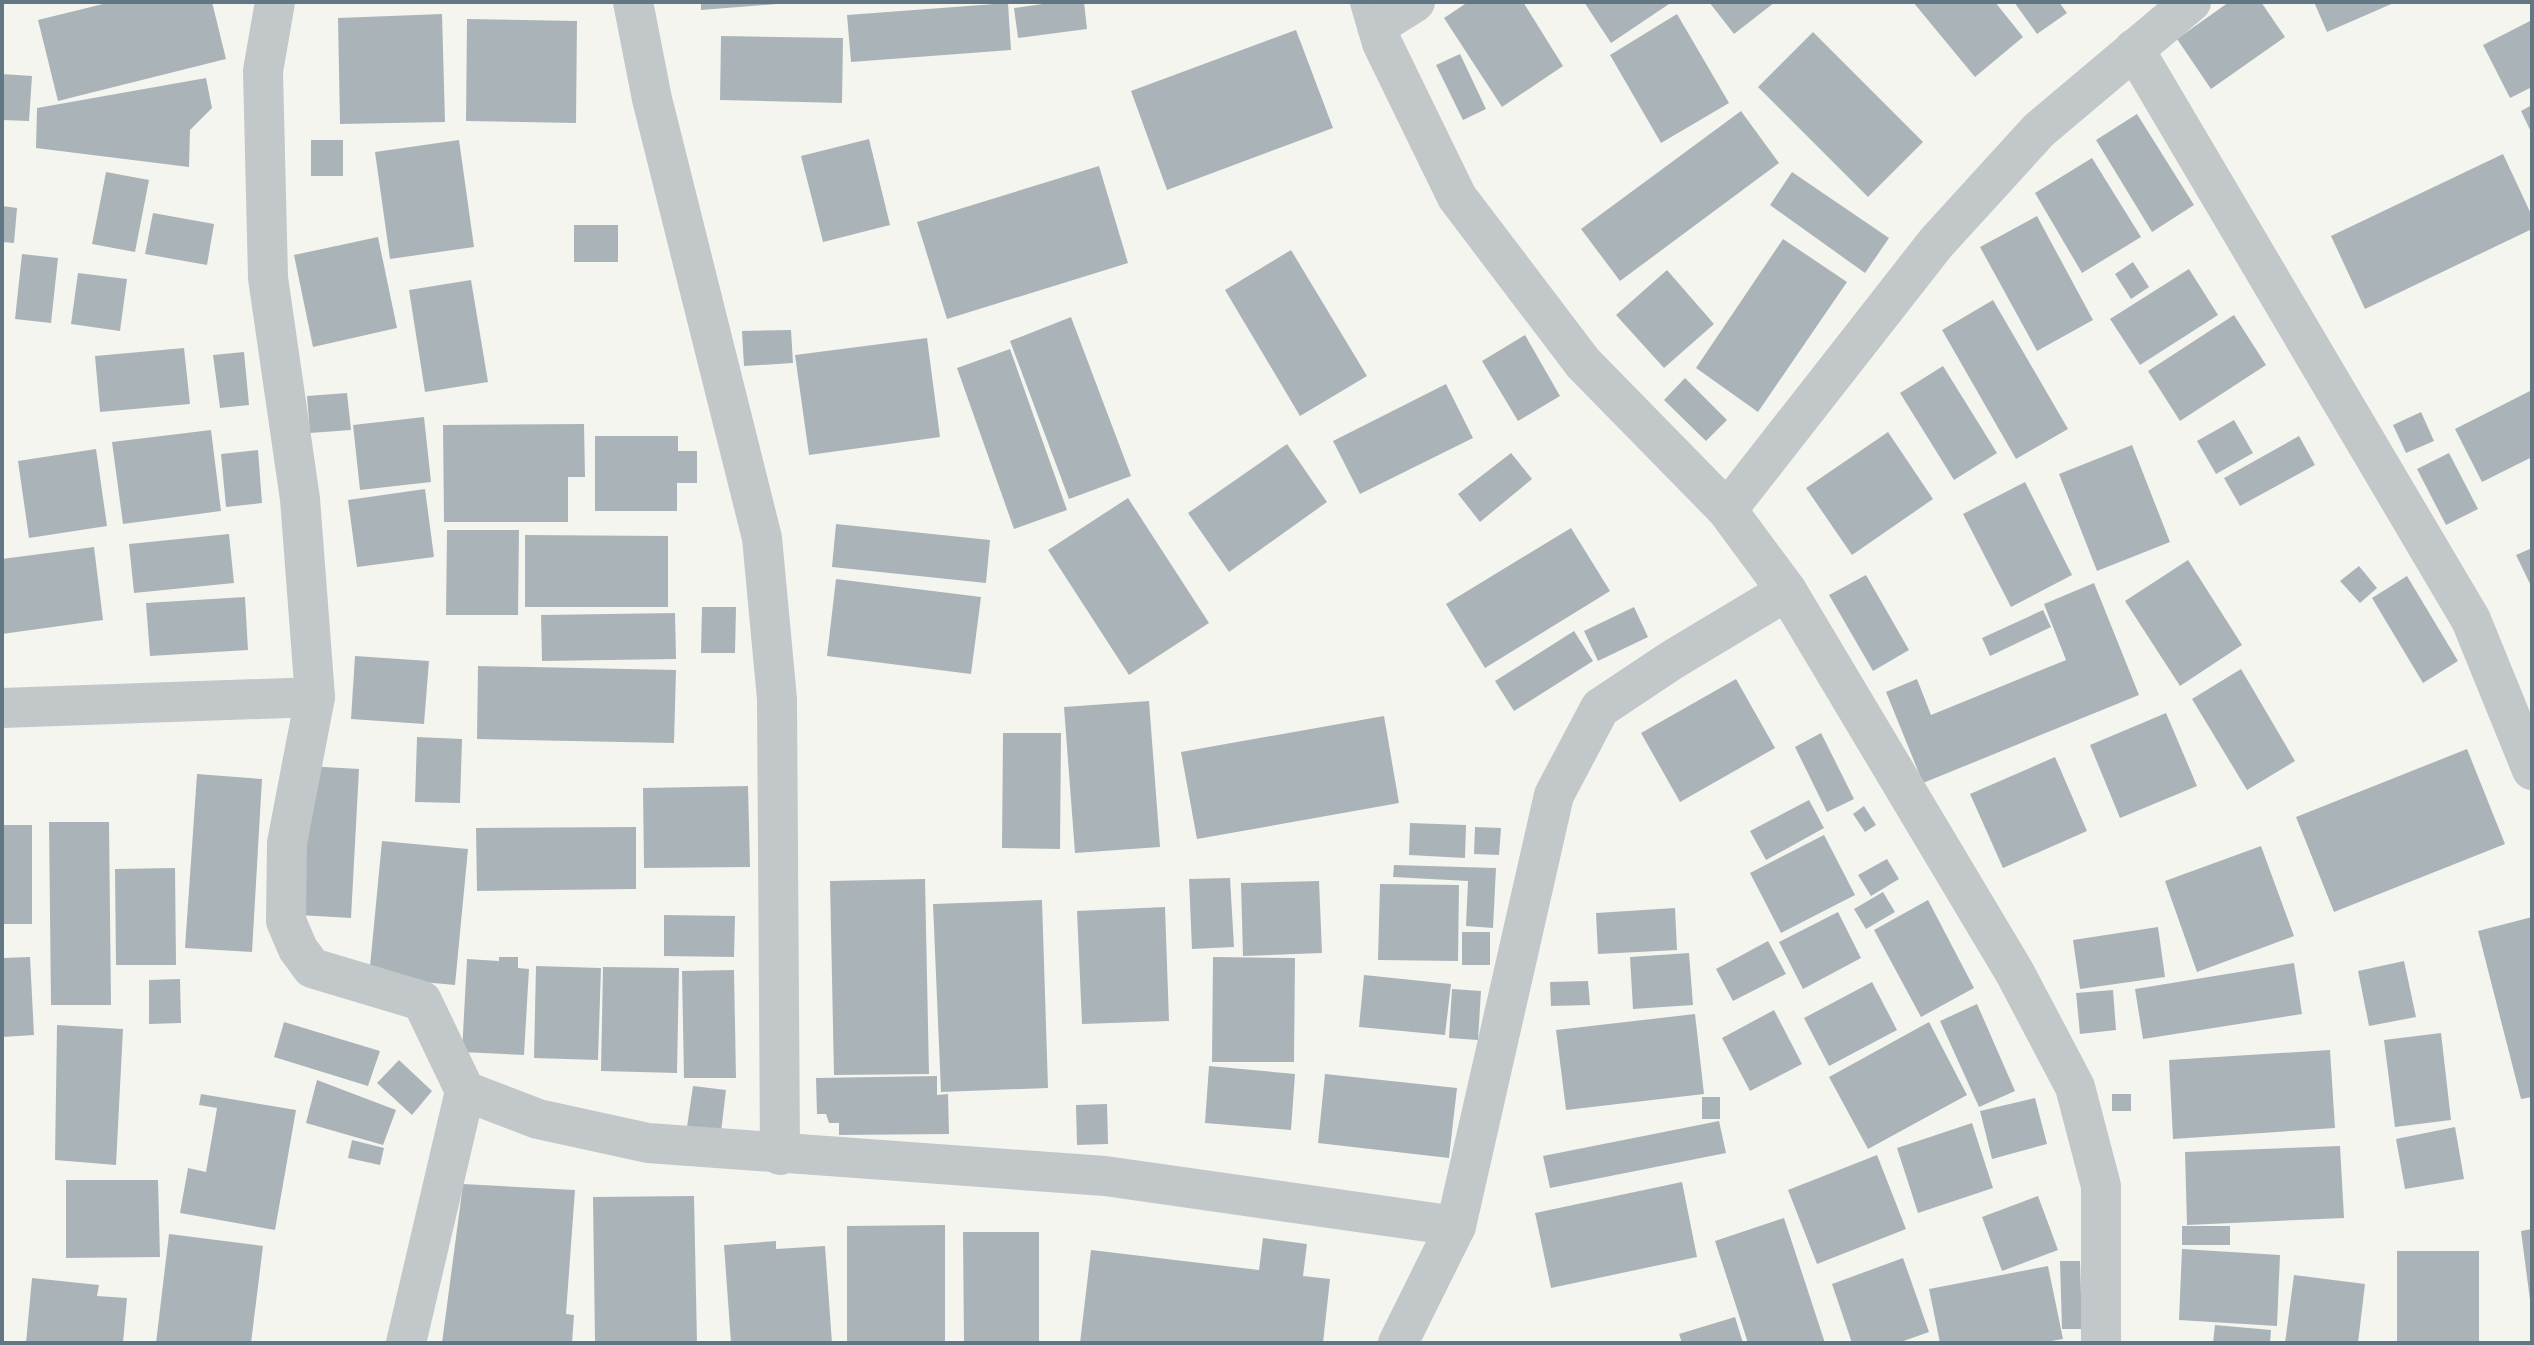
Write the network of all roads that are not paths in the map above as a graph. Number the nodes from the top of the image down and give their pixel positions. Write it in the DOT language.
graph roads {
  1 [pos="275,2"];
  2 [pos="633,2"];
  3 [pos="1415,2"];
  4 [pos="2191,2"];
  5 [pos="1374,14"];
  6 [pos="2134,49"];
  7 [pos="1727,510"];
  8 [pos="1787,591"];
  9 [pos="315,697"];
  10 [pos="2,708"];
  11 [pos="2532,770"];
  12 [pos="465,1091"];
  13 [pos="780,1155"];
  14 [pos="1456,1226"];
  15 [pos="406,1343"];
  16 [pos="1398,1343"];
  17 [pos="2101,1343"];
  1 -- 9 [label="street"];
  2 -- 13 [label="street"];
  3 -- 5 [label="street"];
  4 -- 6 [label="street"];
  5 -- 7 [label="street"];
  6 -- 7 [label="street"];
  6 -- 11 [label="street"];
  7 -- 8 [label="street"];
  8 -- 14 [label="street"];
  8 -- 17 [label="street"];
  9 -- 10 [label="street"];
  9 -- 12 [label="street"];
  12 -- 13 [label="street"];
  12 -- 15 [label="street"];
  13 -- 14 [label="street"];
  14 -- 16 [label="street"];
}
